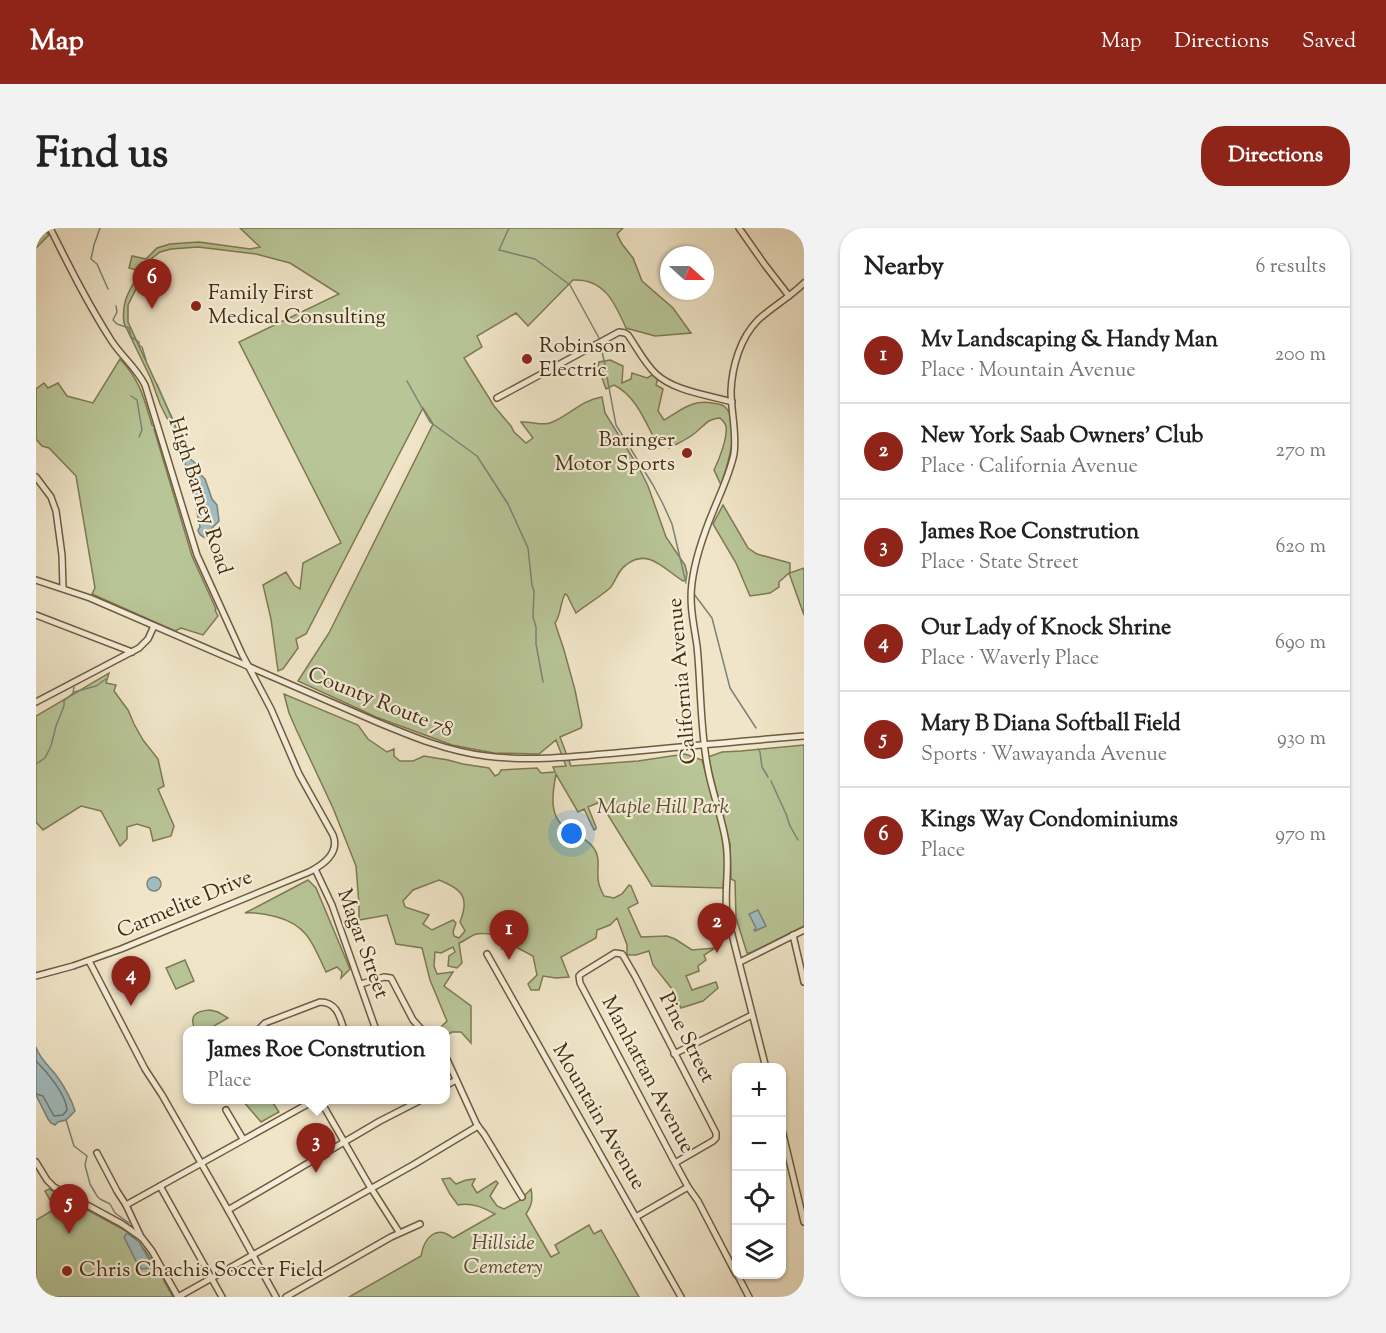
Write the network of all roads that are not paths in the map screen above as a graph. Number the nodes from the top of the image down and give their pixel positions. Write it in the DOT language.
graph roads {
  1 [pos="50,228"];
  2 [pos="739,228"];
  3 [pos="804,283"];
  4 [pos="789,296"];
  5 [pos="496,398"];
  6 [pos="732,402"];
  7 [pos="36,477"];
  8 [pos="36,580"];
  9 [pos="63,588"];
  10 [pos="36,615"];
  11 [pos="154,626"];
  12 [pos="132,652"];
  13 [pos="249,668"];
  14 [pos="36,702"];
  15 [pos="804,736"];
  16 [pos="704,745"];
  17 [pos="336,846"];
  18 [pos="315,869"];
  19 [pos="804,930"];
  20 [pos="793,935"];
  21 [pos="487,954"];
  22 [pos="622,954"];
  23 [pos="89,961"];
  24 [pos="740,962"];
  25 [pos="36,976"];
  26 [pos="804,982"];
  27 [pos="361,984"];
  28 [pos="753,1015"];
  29 [pos="262,1026"];
  30 [pos="342,1026"];
  31 [pos="375,1026"];
  32 [pos="418,1026"];
  33 [pos="674,1054"];
  34 [pos="765,1063"];
  35 [pos="450,1066"];
  36 [pos="456,1080"];
  37 [pos="450,1083"];
  38 [pos="308,1104"];
  39 [pos="322,1104"];
  40 [pos="411,1104"];
  41 [pos="226,1110"];
  42 [pos="478,1126"];
  43 [pos="243,1140"];
  44 [pos="344,1142"];
  45 [pos="786,1147"];
  46 [pos="97,1153"];
  47 [pos="36,1162"];
  48 [pos="200,1163"];
  49 [pos="675,1163"];
  50 [pos="44,1176"];
  51 [pos="36,1181"];
  52 [pos="160,1186"];
  53 [pos="688,1187"];
  54 [pos="370,1189"];
  55 [pos="522,1197"];
  56 [pos="126,1205"];
  57 [pos="228,1210"];
  58 [pos="636,1216"];
  59 [pos="804,1222"];
  60 [pos="420,1224"];
  61 [pos="399,1233"];
  62 [pos="142,1238"];
  63 [pos="253,1255"];
  64 [pos="732,1265"];
  65 [pos="212,1278"];
  66 [pos="740,1279"];
  67 [pos="178,1297"];
  68 [pos="222,1297"];
  69 [pos="276,1297"];
  70 [pos="286,1297"];
  71 [pos="681,1297"];
  72 [pos="749,1297"];
  1 -- 13 [label="street, High Barney Road"];
  2 -- 4 [label="street"];
  3 -- 4 [label="street, California Avenue"];
  4 -- 6 [label="street, California Avenue"];
  5 -- 6 [label="street"];
  6 -- 16 [label="street, California Avenue"];
  7 -- 9 [label="street"];
  8 -- 9 [label="street, County Route 78"];
  9 -- 11 [label="street, County Route 78"];
  10 -- 12 [label="street"];
  11 -- 12 [label="street"];
  11 -- 13 [label="street, County Route 78"];
  12 -- 14 [label="street"];
  13 -- 16 [label="street, County Route 78"];
  13 -- 17 [label="street, High Barney Road"];
  15 -- 16 [label="street, County Route 78"];
  16 -- 24 [label="street, California Avenue"];
  17 -- 18 [label="street, Carmelite Drive"];
  18 -- 23 [label="street, Carmelite Drive"];
  18 -- 27 [label="street, Magar Street"];
  19 -- 20 [label="street"];
  20 -- 24 [label="street"];
  20 -- 26 [label="street"];
  21 -- 58 [label="street, Mountain Avenue"];
  22 -- 33 [label="street, Pine Street"];
  22 -- 49 [label="street, Manhattan Avenue"];
  23 -- 25 [label="street, Carmelite Drive"];
  23 -- 48 [label="street"];
  24 -- 28 [label="street, California Avenue"];
  27 -- 31 [label="street, Magar Street"];
  27 -- 32 [label="street"];
  28 -- 33 [label="street"];
  28 -- 34 [label="street, California Avenue"];
  29 -- 30 [label="street"];
  33 -- 49 [label="street, Pine Street"];
  35 -- 36 [label="street"];
  36 -- 37 [label="street"];
  36 -- 42 [label="street"];
  38 -- 43 [label="street"];
  39 -- 44 [label="street"];
  40 -- 44 [label="street"];
  41 -- 43 [label="street"];
  42 -- 54 [label="street"];
  42 -- 55 [label="street"];
  43 -- 48 [label="street"];
  44 -- 54 [label="street"];
  44 -- 57 [label="street"];
  45 -- 59 [label="street"];
  46 -- 56 [label="street"];
  47 -- 50 [label="street"];
  48 -- 52 [label="street"];
  48 -- 57 [label="street"];
  49 -- 53 [label="street, Manhattan Avenue"];
  50 -- 51 [label="street"];
  50 -- 62 [label="street"];
  52 -- 56 [label="street"];
  52 -- 65 [label="street"];
  53 -- 58 [label="street"];
  53 -- 64 [label="street, Manhattan Avenue"];
  54 -- 61 [label="street"];
  54 -- 63 [label="street"];
  56 -- 62 [label="street"];
  57 -- 63 [label="street"];
  58 -- 71 [label="street, Mountain Avenue"];
  60 -- 61 [label="street"];
  61 -- 70 [label="street"];
  62 -- 67 [label="street"];
  63 -- 65 [label="street"];
  63 -- 69 [label="street"];
  65 -- 67 [label="street"];
  65 -- 68 [label="street"];
  66 -- 72 [label="street, Manhattan Avenue"];
}
